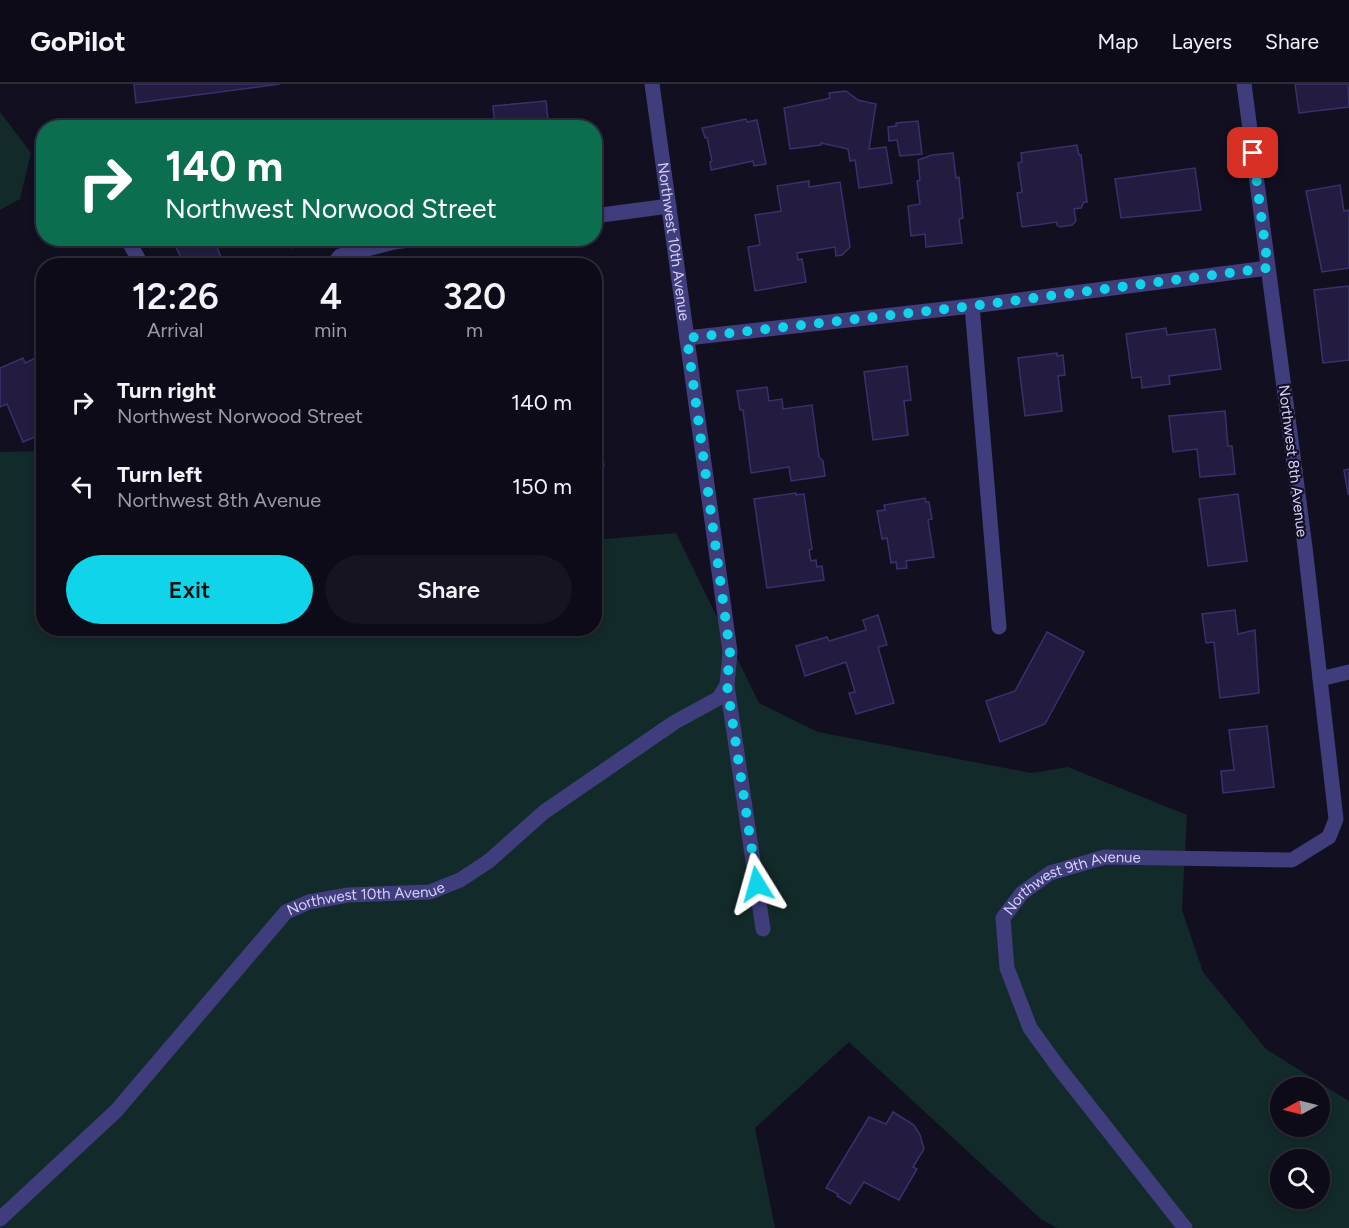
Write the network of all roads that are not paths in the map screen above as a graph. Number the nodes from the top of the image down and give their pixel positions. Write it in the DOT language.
graph roads {
  1 [pos="652,84"];
  2 [pos="1244,84"];
  3 [pos="669,206"];
  4 [pos="602,215"];
  5 [pos="379,246"];
  6 [pos="338,258"];
  7 [pos="1268,268"];
  8 [pos="972,306"];
  9 [pos="687,338"];
  10 [pos="999,627"];
  11 [pos="1349,672"];
  12 [pos="1320,679"];
  13 [pos="727,685"];
  14 [pos="1329,837"];
  15 [pos="763,928"];
  16 [pos="0,1220"];
  17 [pos="1185,1228"];
  1 -- 3 [label="street, Northwest 10th Avenue"];
  2 -- 7 [label="street, Northwest 8th Avenue"];
  3 -- 4 [label="street"];
  3 -- 9 [label="street, Northwest 10th Avenue"];
  5 -- 6 [label="street"];
  7 -- 8 [label="street"];
  7 -- 12 [label="street, Northwest 8th Avenue"];
  8 -- 9 [label="street"];
  8 -- 10 [label="street"];
  9 -- 13 [label="street, Northwest 10th Avenue"];
  11 -- 12 [label="street"];
  12 -- 14 [label="street, Northwest 8th Avenue"];
  13 -- 15 [label="street, Northwest 10th Avenue"];
  13 -- 16 [label="street, Northwest 10th Avenue"];
  14 -- 17 [label="street, Northwest 9th Avenue"];
}
